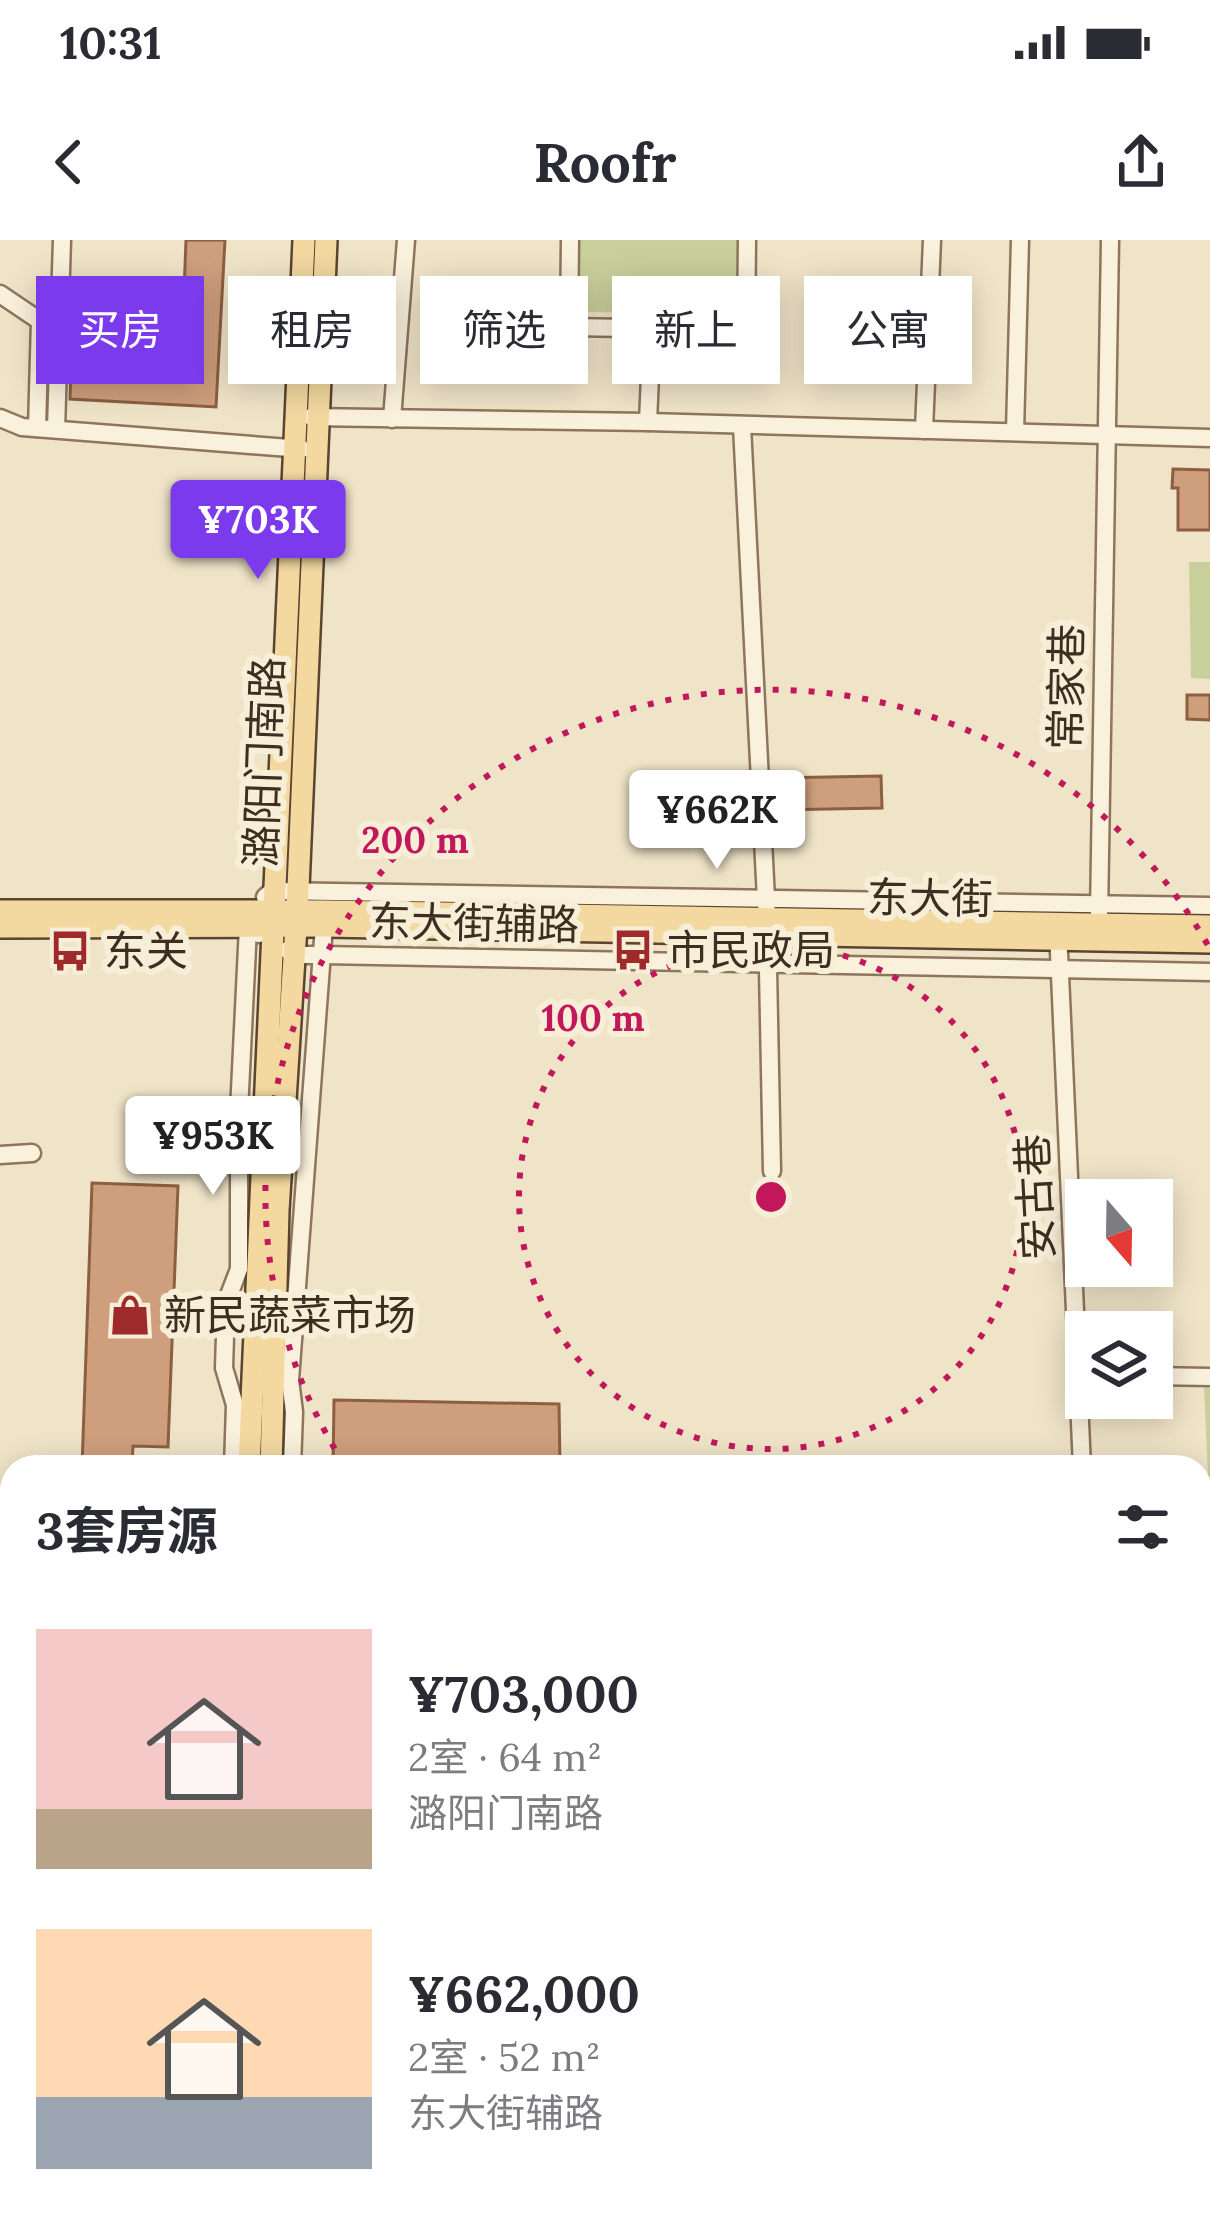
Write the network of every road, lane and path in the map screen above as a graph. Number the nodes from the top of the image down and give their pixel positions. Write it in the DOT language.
graph roads {
  1 [pos="62,240"];
  2 [pos="304,240"];
  3 [pos="326,240"];
  4 [pos="406,240"];
  5 [pos="570,240"];
  6 [pos="747,240"];
  7 [pos="932,240"];
  8 [pos="1020,240"];
  9 [pos="1110,240"];
  10 [pos="747,276"];
  11 [pos="0,294"];
  12 [pos="612,329"];
  13 [pos="650,384"];
  14 [pos="306,417"];
  15 [pos="0,418"];
  16 [pos="392,418"];
  17 [pos="648,422"];
  18 [pos="742,426"];
  19 [pos="37,428"];
  20 [pos="56,429"];
  21 [pos="924,430"];
  22 [pos="1015,432"];
  23 [pos="1105,435"];
  24 [pos="1210,438"];
  25 [pos="304,449"];
  26 [pos="1210,906"];
  27 [pos="297,910"];
  28 [pos="0,911"];
  29 [pos="264,918"];
  30 [pos="766,918"];
  31 [pos="1099,923"];
  32 [pos="0,926"];
  33 [pos="324,926"];
  34 [pos="1210,926"];
  35 [pos="1058,932"];
  36 [pos="1210,942"];
  37 [pos="295,955"];
  38 [pos="322,956"];
  39 [pos="767,965"];
  40 [pos="1060,969"];
  41 [pos="1210,972"];
  42 [pos="32,1153"];
  43 [pos="0,1155"];
  44 [pos="772,1171"];
  45 [pos="1079,1311"];
  46 [pos="1173,1376"];
  47 [pos="1210,1377"];
  48 [pos="1083,1419"];
  49 [pos="233,1455"];
  50 [pos="249,1455"];
  51 [pos="271,1455"];
  52 [pos="292,1455"];
  53 [pos="1082,1455"];
  1 -- 20 [label="street"];
  2 -- 14 [label="main road, 潞阳门南路"];
  3 -- 14 [label="main road, 潞阳门南路"];
  4 -- 16 [label="street"];
  5 -- 12 [label="street"];
  6 -- 10 [label="street"];
  7 -- 21 [label="street"];
  8 -- 22 [label="street"];
  9 -- 23 [label="street, 常家巷"];
  11 -- 19 [label="street"];
  13 -- 17 [label="street"];
  14 -- 16 [label="street"];
  14 -- 25 [label="main road, 潞阳门南路"];
  15 -- 19 [label="street"];
  16 -- 17 [label="street"];
  17 -- 18 [label="street"];
  18 -- 21 [label="street"];
  18 -- 30 [label="street"];
  19 -- 20 [label="street"];
  20 -- 25 [label="street"];
  21 -- 22 [label="street"];
  22 -- 23 [label="street"];
  23 -- 24 [label="street"];
  23 -- 31 [label="street, 常家巷"];
  25 -- 27 [label="main road, 潞阳门南路"];
  25 -- 29 [label="main road, 潞阳门南路"];
  26 -- 31 [label="street"];
  27 -- 29 [label="main road, 东大街"];
  27 -- 29 [label="street"];
  27 -- 30 [label="main road, 东大街"];
  27 -- 33 [label="main road, 东大街"];
  27 -- 37 [label="main road, 潞阳门南路"];
  28 -- 29 [label="main road, 东大街"];
  29 -- 32 [label="main road, 东大街"];
  29 -- 37 [label="street, 东大街辅路"];
  29 -- 49 [label="street"];
  29 -- 50 [label="main road, 潞阳门南路"];
  30 -- 31 [label="street"];
  30 -- 33 [label="main road, 东大街"];
  30 -- 35 [label="main road, 东大街"];
  30 -- 39 [label="street"];
  31 -- 34 [label="main road, 东大街"];
  31 -- 35 [label="main road, 东大街"];
  31 -- 36 [label="main road, 东大街"];
  33 -- 38 [label="street"];
  35 -- 40 [label="street, 安古巷"];
  37 -- 38 [label="street, 东大街辅路"];
  37 -- 51 [label="main road, 潞阳门南路"];
  38 -- 39 [label="street, 东大街辅路"];
  38 -- 52 [label="street"];
  39 -- 40 [label="street, 东大街辅路"];
  39 -- 44 [label="street"];
  40 -- 41 [label="street, 东大街辅路"];
  40 -- 45 [label="street, 安古巷"];
  42 -- 43 [label="street"];
  46 -- 47 [label="street"];
  48 -- 53 [label="street, 安古巷"];
}
